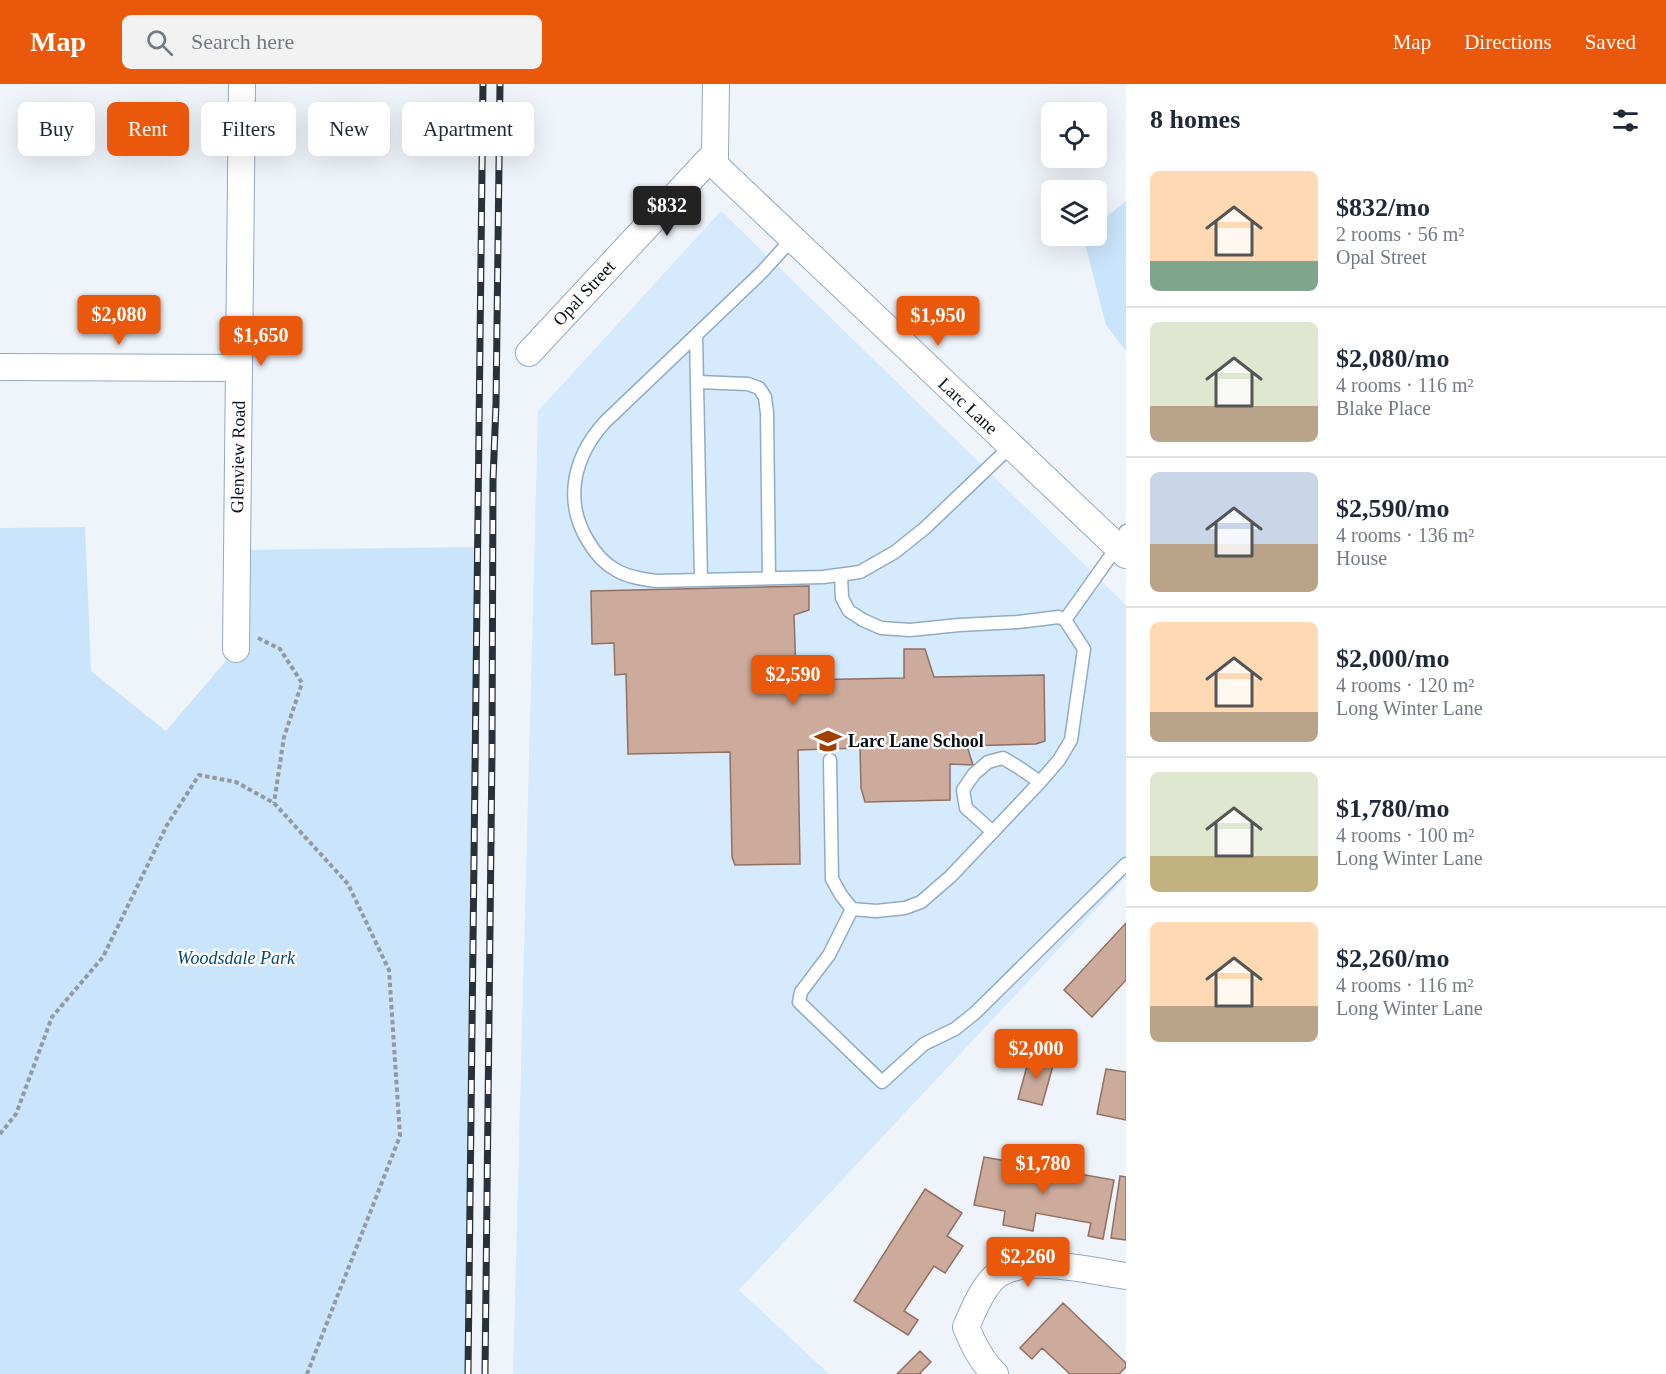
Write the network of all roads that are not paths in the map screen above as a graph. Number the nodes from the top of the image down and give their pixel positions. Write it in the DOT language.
graph roads {
  1 [pos="242,84"];
  2 [pos="716,84"];
  3 [pos="715,153"];
  4 [pos="792,239"];
  5 [pos="696,335"];
  6 [pos="529,353"];
  7 [pos="0,367"];
  8 [pos="239,368"];
  9 [pos="698,382"];
  10 [pos="1011,446"];
  11 [pos="1123,544"];
  12 [pos="841,575"];
  13 [pos="769,578"];
  14 [pos="701,580"];
  15 [pos="1065,620"];
  16 [pos="236,638"];
  17 [pos="830,760"];
  18 [pos="1040,782"];
  19 [pos="993,832"];
  20 [pos="1126,864"];
  21 [pos="852,909"];
  22 [pos="1126,1276"];
  23 [pos="995,1374"];
  1 -- 8 [label="street, Glenview Road"];
  2 -- 3 [label="street"];
  3 -- 4 [label="street, Larc Lane"];
  3 -- 6 [label="street, Opal Street"];
  4 -- 5 [label="lane"];
  4 -- 10 [label="street, Larc Lane"];
  5 -- 9 [label="lane"];
  5 -- 14 [label="lane"];
  7 -- 8 [label="street"];
  8 -- 16 [label="street, Glenview Road"];
  9 -- 13 [label="lane"];
  9 -- 14 [label="lane"];
  10 -- 11 [label="street, Larc Lane"];
  10 -- 12 [label="lane"];
  11 -- 15 [label="lane"];
  12 -- 13 [label="lane"];
  12 -- 15 [label="lane"];
  13 -- 14 [label="lane"];
  15 -- 18 [label="lane"];
  17 -- 21 [label="lane"];
  18 -- 19 [label="lane"];
  18 -- 19 [label="lane"];
  19 -- 21 [label="lane"];
  20 -- 21 [label="lane"];
  22 -- 23 [label="street"];
}
